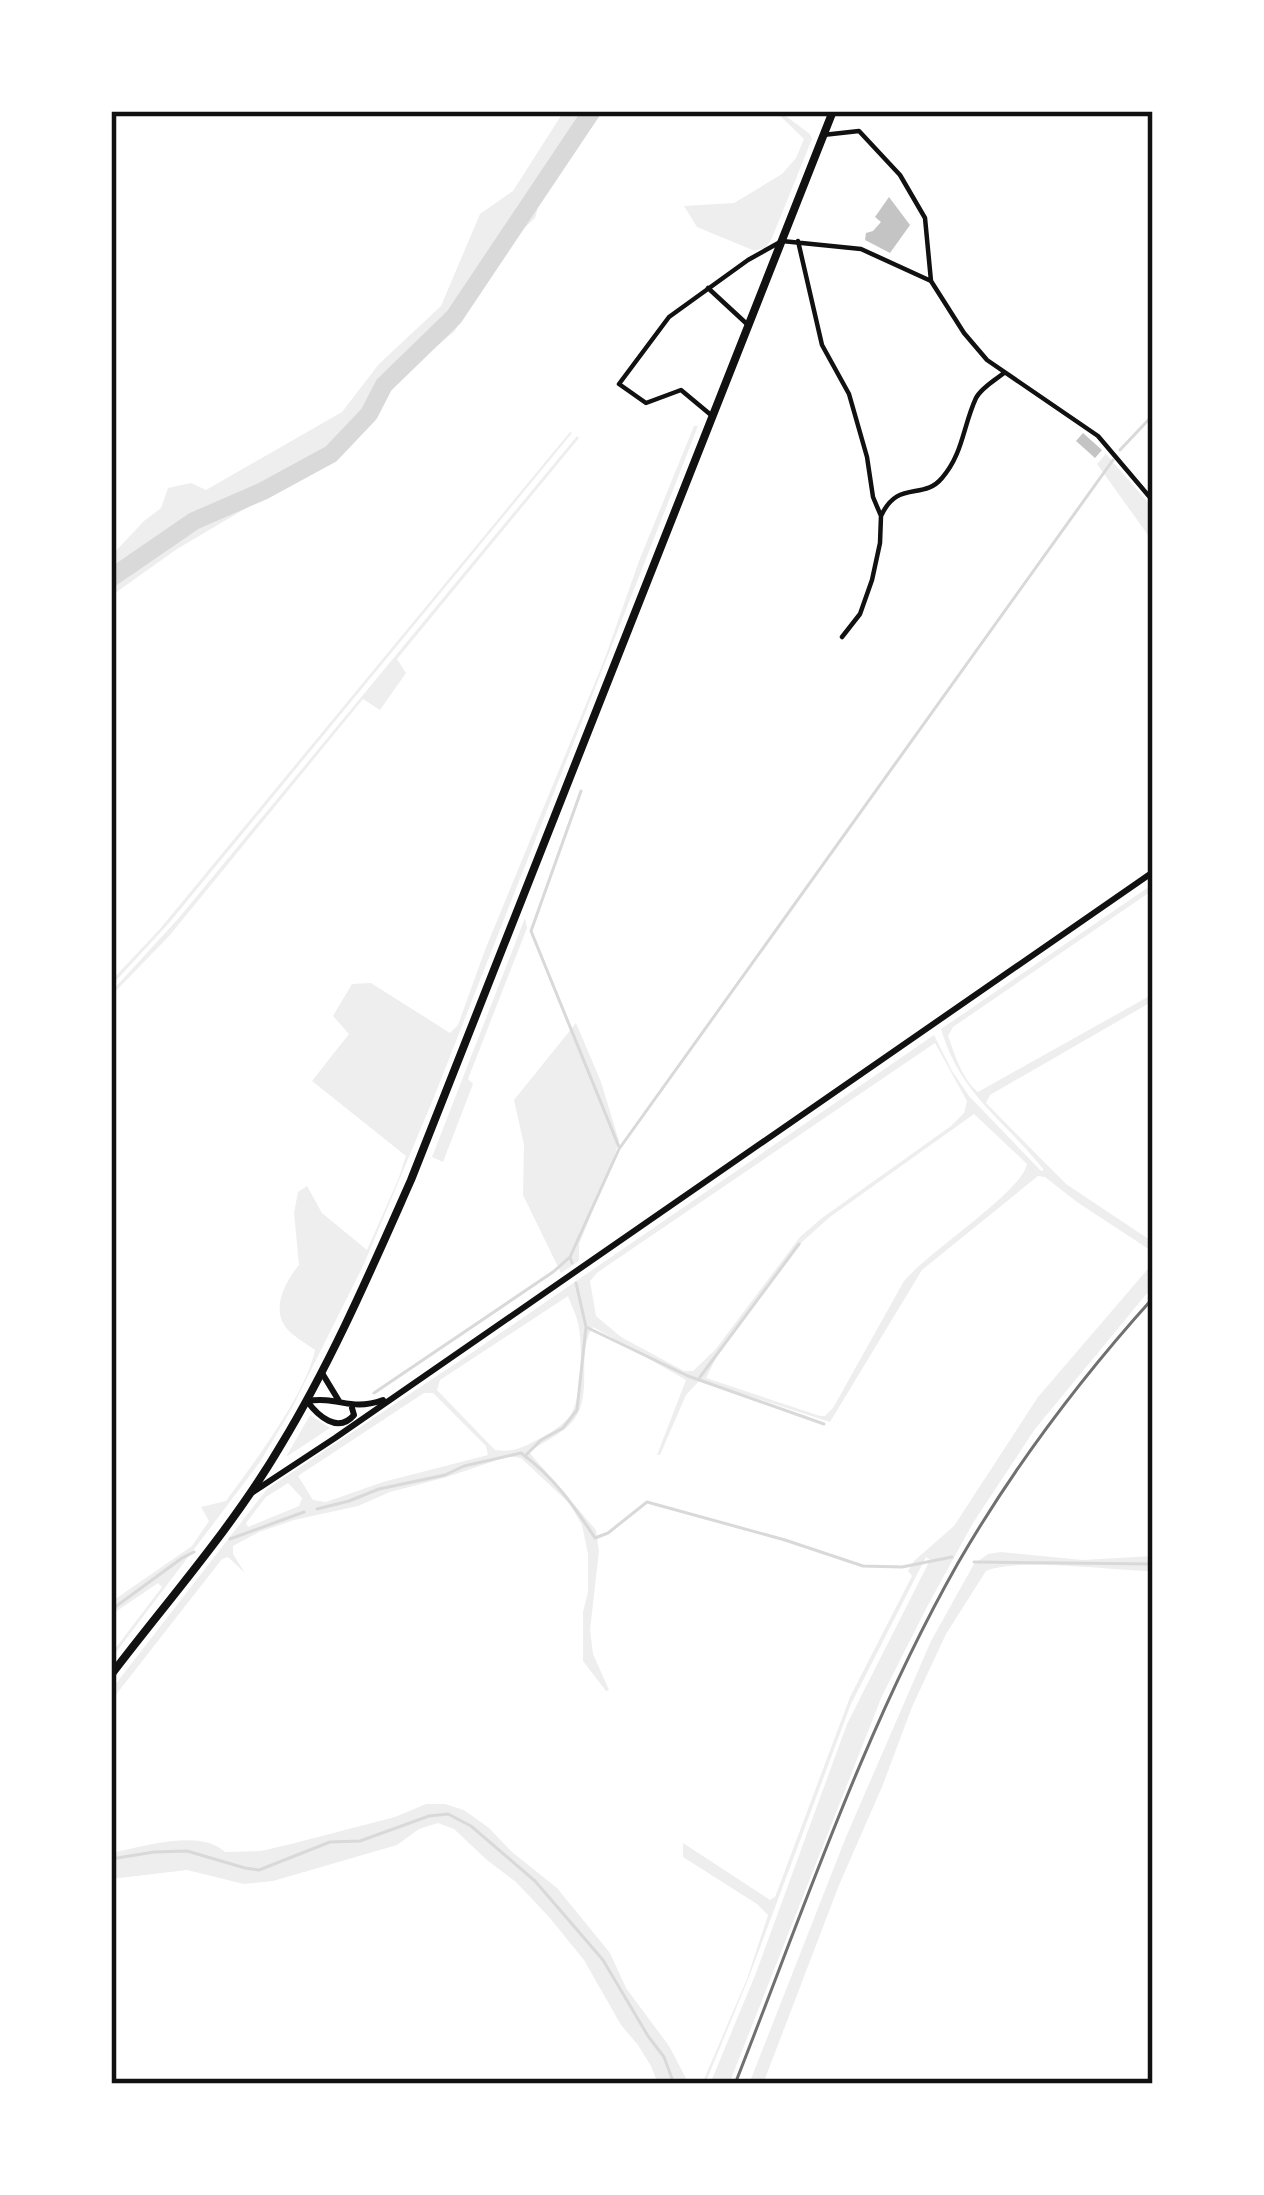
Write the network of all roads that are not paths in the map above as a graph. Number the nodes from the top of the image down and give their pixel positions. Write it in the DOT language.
graph roads {
  1 [pos="833,111"];
  2 [pos="824,135"];
  3 [pos="782,241"];
  4 [pos="798,241"];
  5 [pos="932,281"];
  6 [pos="708,288"];
  7 [pos="749,326"];
  8 [pos="1004,373"];
  9 [pos="712,416"];
  10 [pos="1153,501"];
  11 [pos="880,516"];
  12 [pos="842,637"];
  13 [pos="1153,872"];
  14 [pos="322,1372"];
  15 [pos="392,1396"];
  16 [pos="339,1400"];
  17 [pos="307,1401"];
  18 [pos="352,1407"];
  19 [pos="352,1423"];
  20 [pos="250,1494"];
  21 [pos="111,1675"];
  1 -- 2 [label="main road"];
  2 -- 3 [label="main road"];
  2 -- 5 [label="street"];
  3 -- 4 [label="street"];
  3 -- 6 [label="street"];
  3 -- 7 [label="main road"];
  4 -- 5 [label="street"];
  4 -- 11 [label="street"];
  5 -- 8 [label="street"];
  6 -- 7 [label="street"];
  6 -- 9 [label="street"];
  7 -- 9 [label="main road"];
  8 -- 10 [label="street"];
  8 -- 11 [label="street"];
  9 -- 14 [label="main road"];
  11 -- 12 [label="street"];
  13 -- 15 [label="street"];
  14 -- 16 [label="street"];
  14 -- 17 [label="main road"];
  15 -- 18 [label="street"];
  15 -- 19 [label="street"];
  16 -- 17 [label="street"];
  16 -- 18 [label="street"];
  17 -- 19 [label="street"];
  17 -- 20 [label="main road"];
  18 -- 19 [label="street"];
  19 -- 20 [label="street"];
  20 -- 21 [label="main road"];
}
